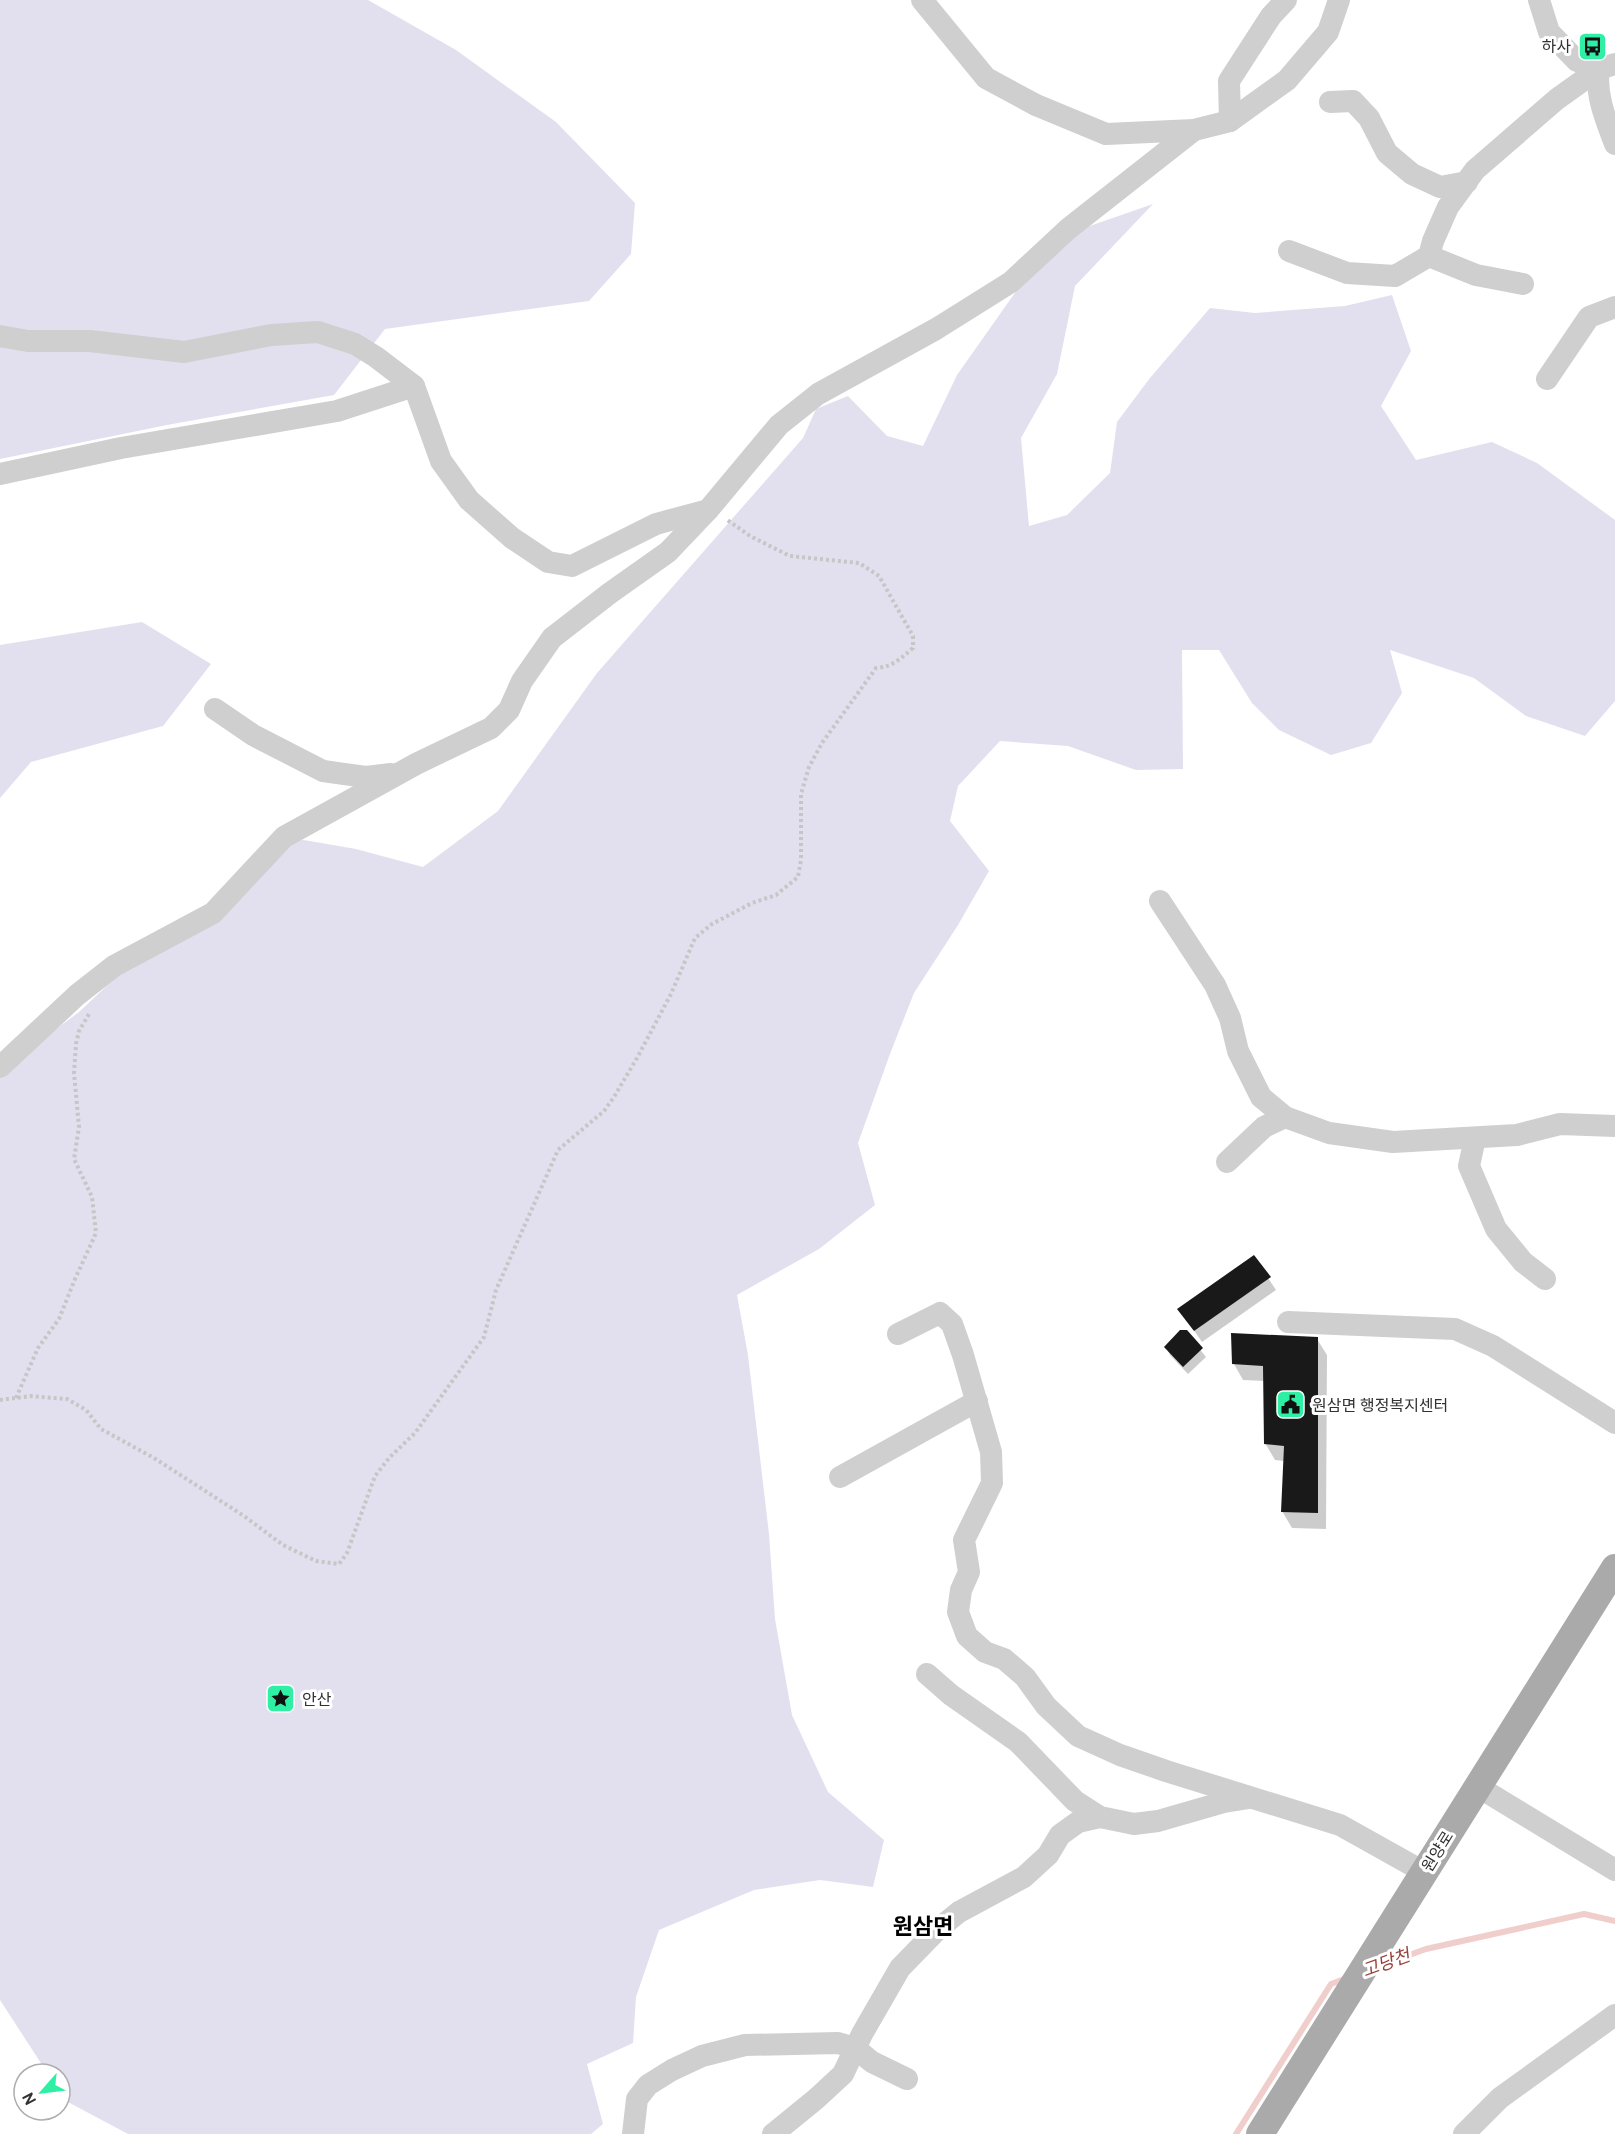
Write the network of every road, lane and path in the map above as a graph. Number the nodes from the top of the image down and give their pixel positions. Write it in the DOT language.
graph roads {
  1 [pos="922,0"];
  2 [pos="1286,0"];
  3 [pos="1339,0"];
  4 [pos="1539,0"];
  5 [pos="1607,67"];
  6 [pos="1330,102"];
  7 [pos="1230,121"];
  8 [pos="1194,130"];
  9 [pos="1615,144"];
  10 [pos="1467,182"];
  11 [pos="1290,251"];
  12 [pos="1430,256"];
  13 [pos="1523,284"];
  14 [pos="1615,307"];
  15 [pos="0,336"];
  16 [pos="1547,379"];
  17 [pos="414,386"];
  18 [pos="0,474"];
  19 [pos="710,508"];
  20 [pos="215,709"];
  21 [pos="402,772"];
  22 [pos="1160,902"];
  23 [pos="94,1009"];
  24 [pos="0,1067"];
  25 [pos="1285,1117"];
  26 [pos="1615,1126"];
  27 [pos="1475,1138"];
  28 [pos="1227,1162"];
  29 [pos="1545,1279"];
  30 [pos="1288,1322"];
  31 [pos="898,1334"];
  32 [pos="16,1398"];
  33 [pos="0,1400"];
  34 [pos="976,1401"];
  35 [pos="1615,1423"];
  36 [pos="840,1478"];
  37 [pos="1615,1568"];
  38 [pos="927,1674"];
  39 [pos="1477,1786"];
  40 [pos="1253,1797"];
  41 [pos="1100,1817"];
  42 [pos="1615,1870"];
  43 [pos="1424,1872"];
  44 [pos="1615,2015"];
  45 [pos="855,2048"];
  46 [pos="907,2079"];
  47 [pos="633,2134"];
  48 [pos="773,2134"];
  49 [pos="1260,2134"];
  50 [pos="1464,2134"];
  1 -- 8 [label="street"];
  2 -- 7 [label="street"];
  3 -- 7 [label="street"];
  4 -- 5 [label="street"];
  5 -- 9 [label="street"];
  5 -- 10 [label="street"];
  6 -- 10 [label="street"];
  7 -- 8 [label="street"];
  8 -- 19 [label="street"];
  10 -- 12 [label="street"];
  11 -- 12 [label="street"];
  12 -- 13 [label="street"];
  14 -- 16 [label="street"];
  15 -- 17 [label="street"];
  17 -- 18 [label="street"];
  17 -- 19 [label="street"];
  19 -- 21 [label="street"];
  19 -- 32 [label="path"];
  20 -- 21 [label="street"];
  21 -- 24 [label="street"];
  22 -- 25 [label="street"];
  23 -- 32 [label="path"];
  25 -- 27 [label="street"];
  25 -- 28 [label="street"];
  26 -- 27 [label="street"];
  27 -- 29 [label="street"];
  30 -- 35 [label="street"];
  31 -- 34 [label="street"];
  32 -- 33 [label="path"];
  34 -- 36 [label="street"];
  34 -- 40 [label="street"];
  37 -- 39 [label="main road, 원양로"];
  38 -- 41 [label="street"];
  39 -- 42 [label="street"];
  39 -- 43 [label="main road, 원양로"];
  40 -- 41 [label="street"];
  40 -- 43 [label="street"];
  41 -- 45 [label="street"];
  43 -- 49 [label="main road, 원양로"];
  44 -- 50 [label="street"];
  45 -- 46 [label="street"];
  45 -- 47 [label="street"];
  45 -- 48 [label="street"];
}
